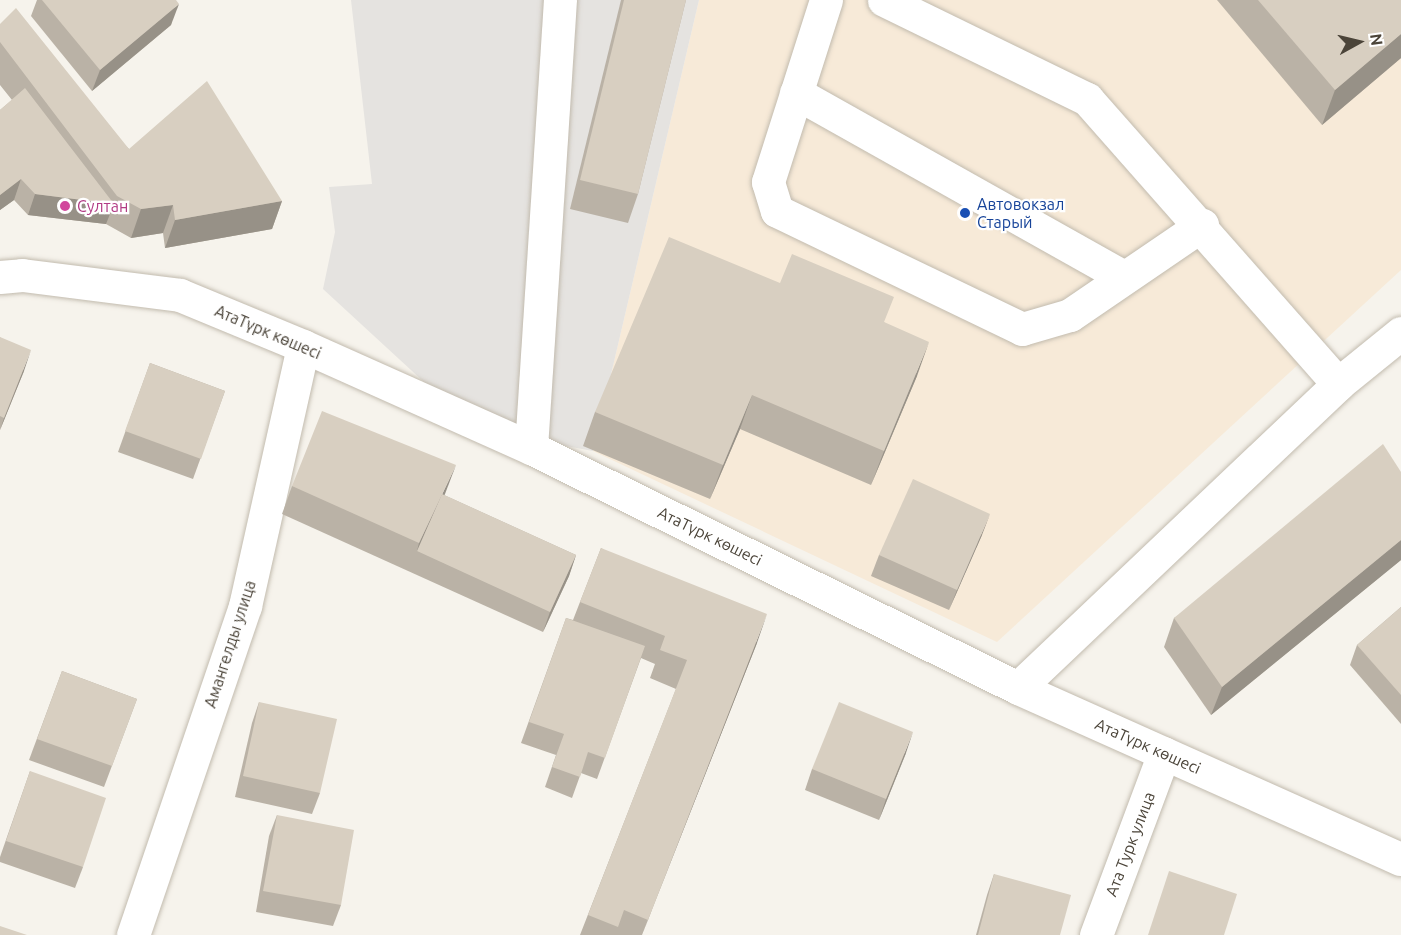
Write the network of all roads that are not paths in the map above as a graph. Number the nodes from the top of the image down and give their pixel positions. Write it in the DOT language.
graph roads {
  1 [pos="560,0"];
  2 [pos="826,0"];
  3 [pos="884,0"];
  4 [pos="796,93"];
  5 [pos="1202,225"];
  6 [pos="0,277"];
  7 [pos="1124,277"];
  8 [pos="1401,333"];
  9 [pos="303,346"];
  10 [pos="1338,384"];
  11 [pos="531,448"];
  12 [pos="1018,688"];
  13 [pos="1164,753"];
  14 [pos="1401,859"];
  15 [pos="133,935"];
  16 [pos="1096,935"];
  1 -- 11 [label="street"];
  2 -- 4 [label="street"];
  3 -- 5 [label="street"];
  4 -- 7 [label="street"];
  4 -- 7 [label="street"];
  5 -- 7 [label="street"];
  5 -- 10 [label="street"];
  6 -- 9 [label="street, АтаТүрк көшесі"];
  8 -- 10 [label="street"];
  9 -- 11 [label="street, АтаТүрк көшесі"];
  9 -- 15 [label="street, Амангелды улица"];
  10 -- 12 [label="street"];
  11 -- 12 [label="street, АтаТүрк көшесі"];
  12 -- 13 [label="street, АтаТүрк көшесі"];
  13 -- 14 [label="street, АтаТүрк көшесі"];
  13 -- 16 [label="street, Ата Турк улица"];
}
